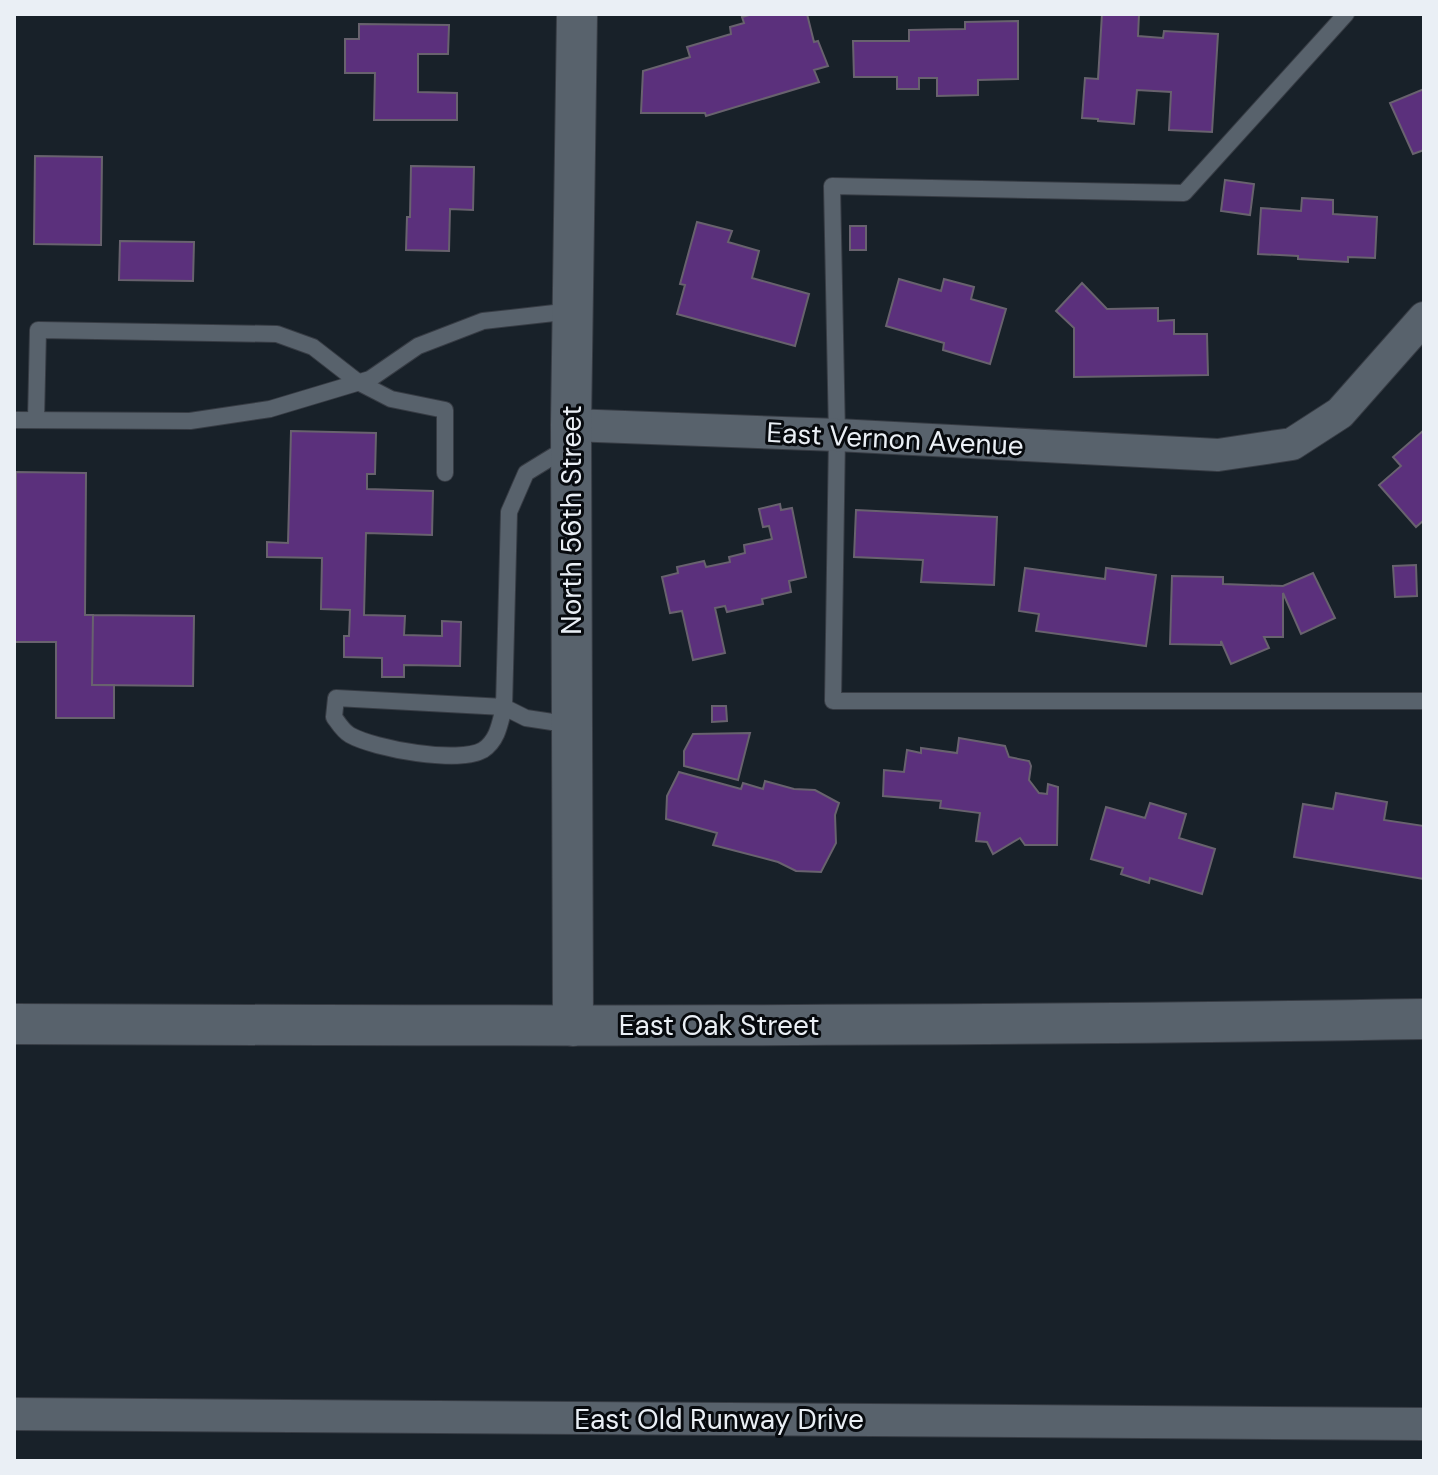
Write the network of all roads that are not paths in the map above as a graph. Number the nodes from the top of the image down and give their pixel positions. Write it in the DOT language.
graph roads {
  1 [pos="577,14"];
  2 [pos="1346,14"];
  3 [pos="572,311"];
  4 [pos="1424,318"];
  5 [pos="358,382"];
  6 [pos="14,420"];
  7 [pos="36,420"];
  8 [pos="571,435"];
  9 [pos="837,435"];
  10 [pos="445,473"];
  11 [pos="1424,701"];
  12 [pos="504,707"];
  13 [pos="572,725"];
  14 [pos="1424,1019"];
  15 [pos="14,1024"];
  16 [pos="573,1026"];
  17 [pos="14,1414"];
  18 [pos="1424,1424"];
  1 -- 3 [label="street, North 56th Street"];
  2 -- 9 [label="lane"];
  3 -- 5 [label="lane"];
  3 -- 8 [label="street, North 56th Street"];
  4 -- 9 [label="street, East Vernon Avenue"];
  5 -- 7 [label="lane"];
  5 -- 7 [label="lane"];
  5 -- 10 [label="lane"];
  6 -- 7 [label="lane"];
  8 -- 9 [label="street, East Vernon Avenue"];
  8 -- 12 [label="lane"];
  8 -- 13 [label="street, North 56th Street"];
  9 -- 11 [label="lane"];
  12 -- 12 [label="lane"];
  12 -- 13 [label="lane"];
  13 -- 16 [label="street, North 56th Street"];
  14 -- 16 [label="street, East Oak Street"];
  15 -- 16 [label="street, East Oak Street"];
  17 -- 18 [label="street, East Old Runway Drive"];
}
